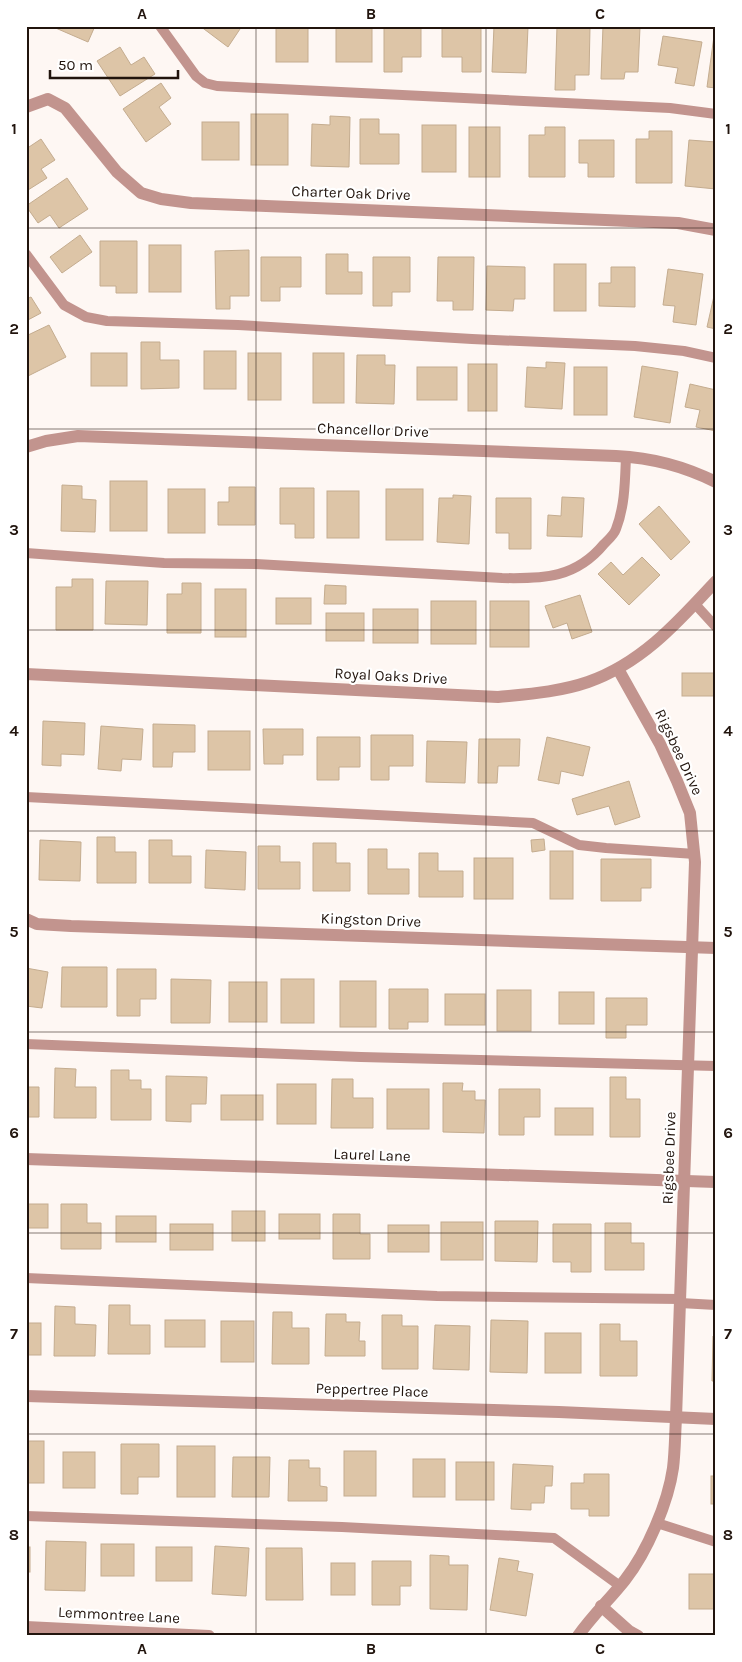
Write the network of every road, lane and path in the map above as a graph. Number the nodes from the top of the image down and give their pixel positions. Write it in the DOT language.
graph roads {
  1 [pos="160,26"];
  2 [pos="26,107"];
  3 [pos="716,114"];
  4 [pos="716,230"];
  5 [pos="26,254"];
  6 [pos="716,358"];
  7 [pos="26,447"];
  8 [pos="626,456"];
  9 [pos="716,482"];
  10 [pos="26,554"];
  11 [pos="716,581"];
  12 [pos="695,604"];
  13 [pos="716,627"];
  14 [pos="618,669"];
  15 [pos="26,674"];
  16 [pos="26,798"];
  17 [pos="694,854"];
  18 [pos="26,919"];
  19 [pos="692,948"];
  20 [pos="716,948"];
  21 [pos="26,1044"];
  22 [pos="688,1065"];
  23 [pos="716,1066"];
  24 [pos="26,1159"];
  25 [pos="684,1180"];
  26 [pos="716,1182"];
  27 [pos="26,1278"];
  28 [pos="680,1301"];
  29 [pos="716,1305"];
  30 [pos="26,1396"];
  31 [pos="676,1418"];
  32 [pos="716,1419"];
  33 [pos="26,1516"];
  34 [pos="657,1523"];
  35 [pos="716,1542"];
  36 [pos="620,1586"];
  37 [pos="601,1606"];
  38 [pos="26,1627"];
  39 [pos="209,1636"];
  40 [pos="578,1636"];
  41 [pos="638,1636"];
  1 -- 3 [label="lane"];
  2 -- 4 [label="street, Charter Oak Drive"];
  5 -- 6 [label="lane"];
  7 -- 8 [label="street, Chancellor Drive"];
  8 -- 9 [label="street, Chancellor Drive"];
  8 -- 10 [label="lane"];
  11 -- 12 [label="street, Royal Oaks Drive"];
  12 -- 13 [label="lane"];
  12 -- 14 [label="street, Royal Oaks Drive"];
  14 -- 15 [label="street, Royal Oaks Drive"];
  14 -- 17 [label="street, Rigsbee Drive"];
  16 -- 17 [label="lane"];
  17 -- 19 [label="street, Rigsbee Drive"];
  18 -- 19 [label="street, Kingston Drive"];
  19 -- 20 [label="street, Kingston Drive"];
  19 -- 22 [label="street, Rigsbee Drive"];
  21 -- 22 [label="lane"];
  22 -- 23 [label="lane"];
  22 -- 25 [label="street, Rigsbee Drive"];
  24 -- 25 [label="street, Laurel Lane"];
  25 -- 26 [label="street, Laurel Lane"];
  25 -- 28 [label="street, Rigsbee Drive"];
  27 -- 28 [label="lane"];
  28 -- 29 [label="lane"];
  28 -- 31 [label="street, Rigsbee Drive"];
  30 -- 31 [label="street, Peppertree Place"];
  31 -- 32 [label="street, Peppertree Place"];
  31 -- 34 [label="street, Rigsbee Drive"];
  33 -- 36 [label="lane"];
  34 -- 35 [label="lane"];
  34 -- 36 [label="street, Rigsbee Drive"];
  36 -- 37 [label="street, Rigsbee Drive"];
  37 -- 40 [label="street, Rigsbee Drive"];
  37 -- 41 [label="street"];
  38 -- 39 [label="street, Lemmontree Lane"];
}
